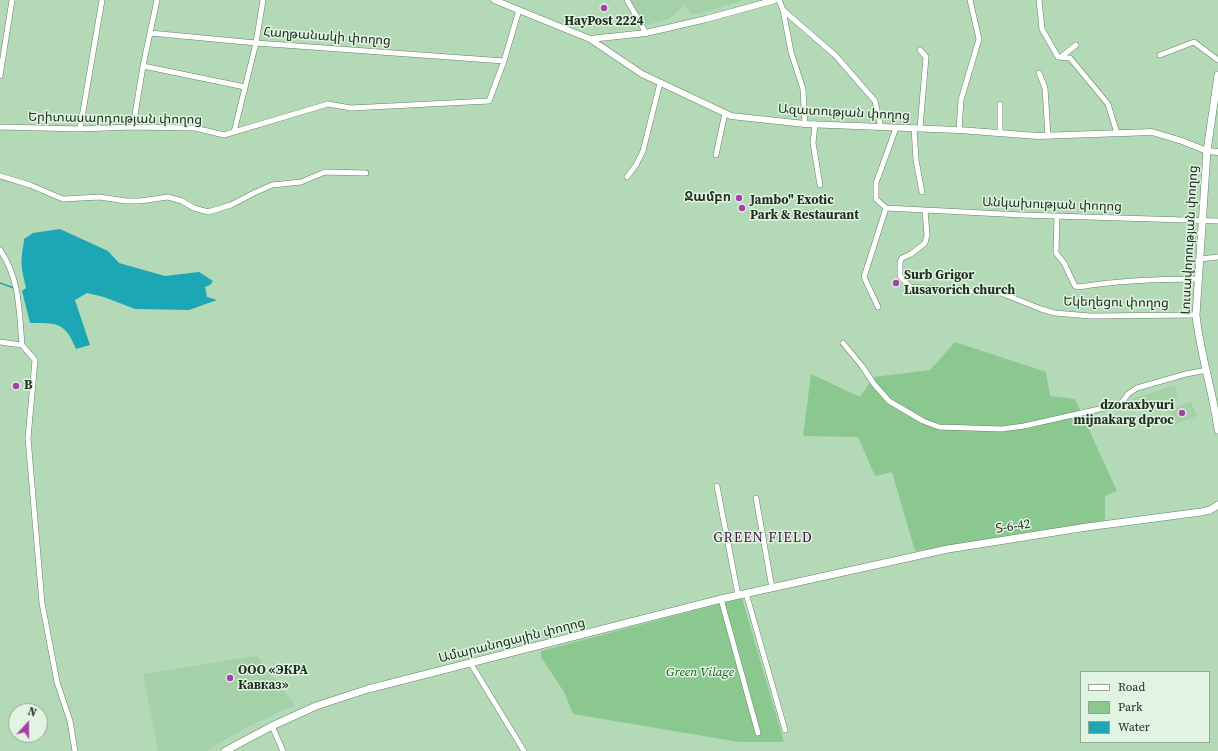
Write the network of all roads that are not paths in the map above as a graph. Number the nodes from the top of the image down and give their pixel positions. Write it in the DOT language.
graph roads {
  1 [pos="12,0"];
  2 [pos="102,0"];
  3 [pos="157,0"];
  4 [pos="263,0"];
  5 [pos="494,0"];
  6 [pos="627,0"];
  7 [pos="775,0"];
  8 [pos="779,0"];
  9 [pos="970,0"];
  10 [pos="1039,0"];
  11 [pos="519,10"];
  12 [pos="783,10"];
  13 [pos="646,32"];
  14 [pos="150,33"];
  15 [pos="590,39"];
  16 [pos="256,43"];
  17 [pos="1076,45"];
  18 [pos="920,50"];
  19 [pos="1160,55"];
  20 [pos="1061,57"];
  21 [pos="1218,60"];
  22 [pos="504,61"];
  23 [pos="143,66"];
  24 [pos="1039,73"];
  25 [pos="1218,75"];
  26 [pos="0,76"];
  27 [pos="660,82"];
  28 [pos="245,87"];
  29 [pos="1000,104"];
  30 [pos="725,113"];
  31 [pos="805,124"];
  32 [pos="815,124"];
  33 [pos="0,127"];
  34 [pos="133,128"];
  35 [pos="881,128"];
  36 [pos="896,128"];
  37 [pos="914,128"];
  38 [pos="920,128"];
  39 [pos="80,129"];
  40 [pos="959,130"];
  41 [pos="234,132"];
  42 [pos="1117,133"];
  43 [pos="1000,134"];
  44 [pos="1048,136"];
  45 [pos="1207,151"];
  46 [pos="1218,152"];
  47 [pos="716,155"];
  48 [pos="366,173"];
  49 [pos="0,176"];
  50 [pos="627,177"];
  51 [pos="820,185"];
  52 [pos="922,192"];
  53 [pos="886,208"];
  54 [pos="925,210"];
  55 [pos="1057,216"];
  56 [pos="1203,221"];
  57 [pos="1218,221"];
  58 [pos="0,250"];
  59 [pos="1218,257"];
  60 [pos="1200,259"];
  61 [pos="1199,279"];
  62 [pos="878,307"];
  63 [pos="1196,315"];
  64 [pos="0,342"];
  65 [pos="843,343"];
  66 [pos="22,345"];
  67 [pos="1207,370"];
  68 [pos="1218,430"];
  69 [pos="717,486"];
  70 [pos="756,498"];
  71 [pos="1218,505"];
  72 [pos="814,579"];
  73 [pos="772,588"];
  74 [pos="746,594"];
  75 [pos="738,595"];
  76 [pos="721,599"];
  77 [pos="471,664"];
  78 [pos="272,726"];
  79 [pos="785,730"];
  80 [pos="758,733"];
  81 [pos="75,751"];
  82 [pos="225,751"];
  83 [pos="283,751"];
  84 [pos="524,751"];
  1 -- 26 [label="street"];
  2 -- 39 [label="street"];
  3 -- 14 [label="street"];
  4 -- 16 [label="street"];
  5 -- 11 [label="street, Ազատության փողոց"];
  6 -- 13 [label="street"];
  7 -- 13 [label="street"];
  8 -- 12 [label="street"];
  9 -- 40 [label="street"];
  10 -- 20 [label="street"];
  11 -- 15 [label="street, Ազատության փողոց"];
  11 -- 22 [label="street"];
  12 -- 31 [label="street"];
  12 -- 35 [label="street"];
  13 -- 15 [label="street"];
  14 -- 16 [label="street, Հաղթանակի փողոց"];
  14 -- 23 [label="street"];
  15 -- 27 [label="street, Ազատության փողոց"];
  16 -- 22 [label="street, Հաղթանակի փողոց"];
  16 -- 28 [label="street"];
  17 -- 20 [label="street"];
  18 -- 38 [label="street"];
  19 -- 21 [label="street"];
  20 -- 42 [label="street"];
  22 -- 41 [label="street, Երիտասարդության փողոց"];
  23 -- 28 [label="street"];
  23 -- 34 [label="street"];
  24 -- 44 [label="street"];
  25 -- 45 [label="main road, Լուսավորության փողոց"];
  27 -- 30 [label="street, Ազատության փողոց"];
  27 -- 50 [label="street"];
  28 -- 41 [label="street"];
  29 -- 43 [label="street"];
  30 -- 31 [label="street, Ազատության փողոց"];
  30 -- 47 [label="street"];
  31 -- 32 [label="street, Ազատության փողոց"];
  32 -- 35 [label="street, Ազատության փողոց"];
  32 -- 51 [label="street"];
  33 -- 39 [label="street, Երիտասարդության փողոց"];
  34 -- 39 [label="street, Երիտասարդության փողոց"];
  34 -- 41 [label="street, Երիտասարդության փողոց"];
  35 -- 36 [label="street, Ազատության փողոց"];
  36 -- 37 [label="street, Ազատության փողոց"];
  36 -- 53 [label="street"];
  37 -- 38 [label="street, Ազատության փողոց"];
  37 -- 52 [label="street"];
  38 -- 40 [label="street, Ազատության փողոց"];
  40 -- 43 [label="street, Ազատության փողոց"];
  42 -- 44 [label="street, Ազատության փողոց"];
  42 -- 45 [label="street, Ազատության փողոց"];
  43 -- 44 [label="street, Ազատության փողոց"];
  45 -- 46 [label="street, Ազատության փողոց"];
  45 -- 56 [label="main road, Լուսավորության փողոց"];
  48 -- 49 [label="street"];
  53 -- 54 [label="street, Անկախության փողոց"];
  53 -- 62 [label="street"];
  54 -- 55 [label="street, Անկախության փողոց"];
  54 -- 63 [label="street, Եկեղեցու փողոց"];
  55 -- 56 [label="street, Անկախության փողոց"];
  55 -- 61 [label="street"];
  56 -- 57 [label="street, Անկախության փողոց"];
  56 -- 60 [label="main road, Լուսավորության փողոց"];
  58 -- 66 [label="street"];
  59 -- 60 [label="street"];
  60 -- 61 [label="main road, Լուսավորության փողոց"];
  61 -- 63 [label="main road, Լուսավորության փողոց"];
  63 -- 67 [label="main road, Լուսավորության փողոց"];
  64 -- 66 [label="street"];
  65 -- 67 [label="street"];
  66 -- 81 [label="street"];
  67 -- 68 [label="main road, Լուսավորության փողոց"];
  69 -- 75 [label="street"];
  70 -- 73 [label="street"];
  71 -- 72 [label="main road, Տ-6-42 / Տ-6-42"];
  72 -- 73 [label="main road, Ամարանոցային փողոց / Տ-6-42"];
  73 -- 74 [label="main road, Ամարանոցային փողոց / Տ-6-42"];
  74 -- 75 [label="main road, Ամարանոցային փողոց / Տ-6-42"];
  74 -- 79 [label="street"];
  75 -- 76 [label="main road, Ամարանոցային փողոց / Տ-6-42"];
  76 -- 77 [label="main road, Ամարանոցային փողոց / Տ-6-42"];
  76 -- 80 [label="street"];
  77 -- 78 [label="main road, Ամարանոցային փողոց / Տ-6-42"];
  77 -- 84 [label="street"];
  78 -- 82 [label="main road, Ամարանոցային փողոց / Տ-6-42"];
  78 -- 83 [label="street"];
}
